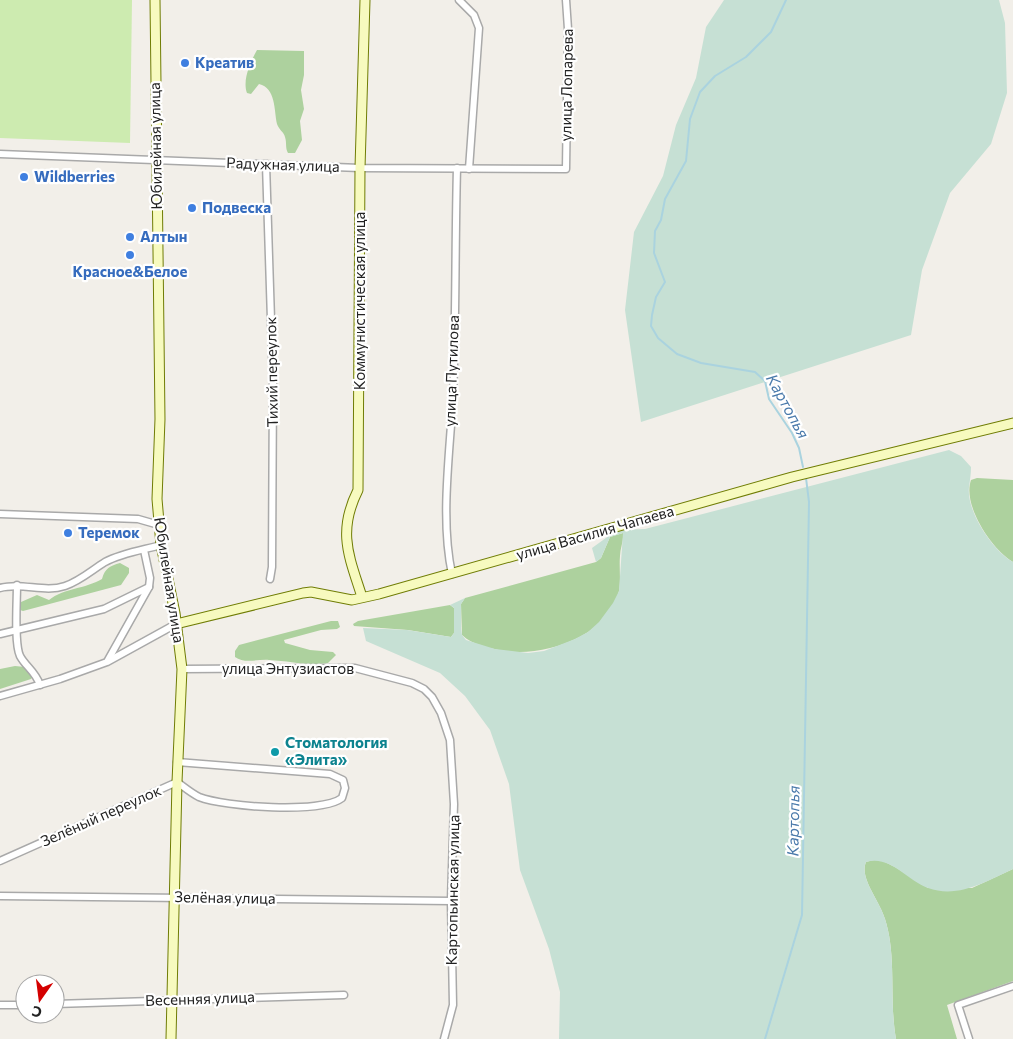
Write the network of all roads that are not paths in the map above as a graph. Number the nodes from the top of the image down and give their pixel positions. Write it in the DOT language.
graph roads {
  1 [pos="155,0"];
  2 [pos="365,0"];
  3 [pos="458,0"];
  4 [pos="566,0"];
  5 [pos="0,154"];
  6 [pos="156,160"];
  7 [pos="266,164"];
  8 [pos="360,168"];
  9 [pos="457,168"];
  10 [pos="469,169"];
  11 [pos="566,169"];
  12 [pos="1013,423"];
  13 [pos="0,514"];
  14 [pos="159,526"];
  15 [pos="161,545"];
  16 [pos="144,550"];
  17 [pos="452,574"];
  18 [pos="270,579"];
  19 [pos="17,586"];
  20 [pos="149,587"];
  21 [pos="0,588"];
  22 [pos="362,597"];
  23 [pos="176,624"];
  24 [pos="17,631"];
  25 [pos="0,634"];
  26 [pos="107,662"];
  27 [pos="182,669"];
  28 [pos="40,685"];
  29 [pos="0,696"];
  30 [pos="450,740"];
  31 [pos="177,762"];
  32 [pos="177,782"];
  33 [pos="0,861"];
  34 [pos="0,896"];
  35 [pos="174,897"];
  36 [pos="450,901"];
  37 [pos="1013,986"];
  38 [pos="344,995"];
  39 [pos="172,999"];
  40 [pos="65,1004"];
  41 [pos="15,1005"];
  42 [pos="0,1006"];
  43 [pos="171,1039"];
  44 [pos="444,1039"];
  45 [pos="969,1039"];
  1 -- 6 [label="street, Юбилейная улица"];
  2 -- 8 [label="street, Коммунистическая улица"];
  3 -- 10 [label="street"];
  4 -- 11 [label="street, улица Лопарева"];
  5 -- 6 [label="street, Радужная улица"];
  6 -- 7 [label="street, Радужная улица"];
  6 -- 14 [label="street, Юбилейная улица"];
  7 -- 8 [label="street, Радужная улица"];
  7 -- 18 [label="street, Тихий переулок"];
  8 -- 9 [label="street, Радужная улица"];
  8 -- 22 [label="street, Коммунистическая улица"];
  9 -- 10 [label="street, Радужная улица"];
  9 -- 17 [label="street, улица Путилова"];
  10 -- 11 [label="street, Радужная улица"];
  12 -- 17 [label="street, улица Василия Чапаева"];
  13 -- 14 [label="street"];
  14 -- 15 [label="street, Юбилейная улица"];
  15 -- 16 [label="street"];
  15 -- 23 [label="street, Юбилейная улица"];
  16 -- 19 [label="street"];
  16 -- 20 [label="street"];
  17 -- 22 [label="street, улица Василия Чапаева"];
  19 -- 21 [label="street"];
  19 -- 24 [label="street"];
  20 -- 24 [label="street"];
  20 -- 26 [label="street"];
  22 -- 23 [label="street, улица Василия Чапаева"];
  23 -- 26 [label="street"];
  23 -- 27 [label="street, Юбилейная улица"];
  24 -- 25 [label="street"];
  24 -- 28 [label="street"];
  26 -- 28 [label="street"];
  27 -- 30 [label="street, улица Энтузиастов"];
  27 -- 31 [label="street, Юбилейная улица"];
  28 -- 29 [label="street"];
  30 -- 36 [label="street, Картопьинская улица"];
  31 -- 32 [label="street, Юбилейная улица"];
  31 -- 32 [label="street, Зелёный переулок"];
  32 -- 33 [label="street, Зелёный переулок"];
  32 -- 35 [label="street, Юбилейная улица"];
  34 -- 35 [label="street, Зелёная улица"];
  35 -- 36 [label="street, Зелёная улица"];
  35 -- 39 [label="street, Юбилейная улица"];
  36 -- 44 [label="street, Картопьинская улица"];
  37 -- 45 [label="street"];
  38 -- 39 [label="street, Весенняя улица"];
  39 -- 40 [label="street, Весенняя улица"];
  39 -- 43 [label="street, Юбилейная улица"];
  41 -- 42 [label="street"];
}
